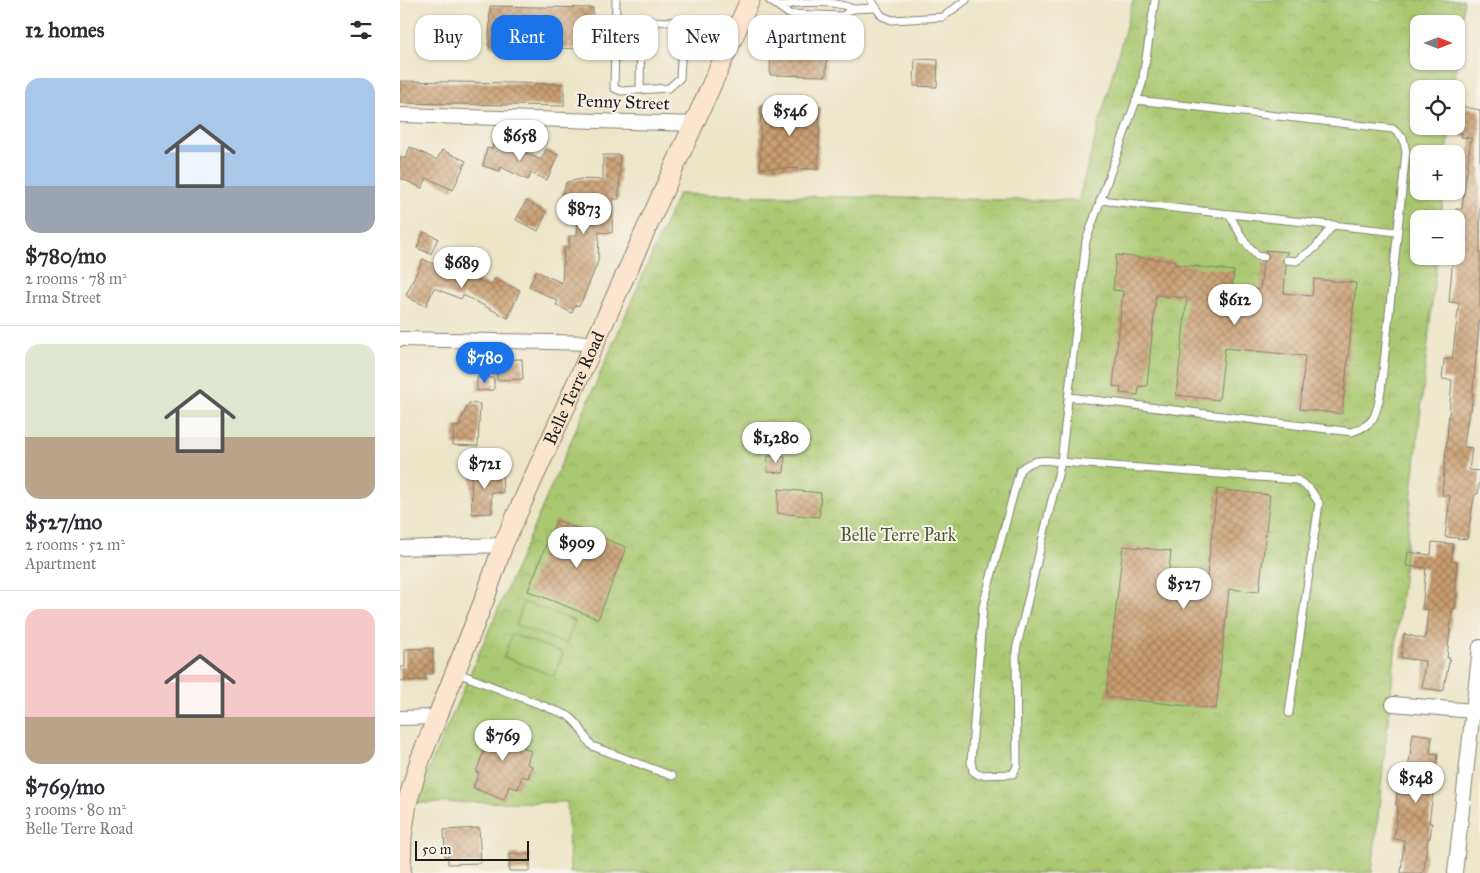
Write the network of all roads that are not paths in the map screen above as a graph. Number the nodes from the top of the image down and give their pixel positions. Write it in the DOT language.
graph roads {
  1 [pos="616,0"];
  2 [pos="750,0"];
  3 [pos="769,0"];
  4 [pos="871,0"];
  5 [pos="966,0"];
  6 [pos="1155,0"];
  7 [pos="780,7"];
  8 [pos="876,8"];
  9 [pos="852,9"];
  10 [pos="640,90"];
  11 [pos="1136,100"];
  12 [pos="400,115"];
  13 [pos="695,124"];
  14 [pos="1100,200"];
  15 [pos="1229,214"];
  16 [pos="1333,225"];
  17 [pos="1397,232"];
  18 [pos="1264,257"];
  19 [pos="1287,260"];
  20 [pos="400,339"];
  21 [pos="594,343"];
  22 [pos="1069,397"];
  23 [pos="1061,462"];
  24 [pos="503,545"];
  25 [pos="400,548"];
  26 [pos="1480,647"];
  27 [pos="455,672"];
  28 [pos="1393,704"];
  29 [pos="1473,711"];
  30 [pos="1289,713"];
  31 [pos="436,717"];
  32 [pos="400,718"];
  33 [pos="672,776"];
  34 [pos="401,873"];
  35 [pos="1455,873"];
  1 -- 10 [label="lane"];
  2 -- 13 [label="street, Belle Terre Road"];
  3 -- 7 [label="lane"];
  4 -- 8 [label="lane"];
  5 -- 8 [label="lane"];
  6 -- 11 [label="lane"];
  7 -- 9 [label="lane"];
  7 -- 9 [label="lane"];
  8 -- 9 [label="lane"];
  10 -- 10 [label="lane"];
  11 -- 14 [label="lane"];
  11 -- 17 [label="lane"];
  12 -- 13 [label="street, Penny Street"];
  13 -- 21 [label="street, Belle Terre Road"];
  14 -- 15 [label="lane"];
  14 -- 22 [label="lane"];
  15 -- 16 [label="lane"];
  15 -- 18 [label="lane"];
  16 -- 17 [label="lane"];
  16 -- 19 [label="lane"];
  17 -- 22 [label="lane"];
  20 -- 21 [label="street"];
  21 -- 24 [label="street, Belle Terre Road"];
  22 -- 23 [label="lane"];
  23 -- 23 [label="lane"];
  23 -- 30 [label="lane"];
  24 -- 25 [label="street"];
  24 -- 27 [label="street, Belle Terre Road"];
  26 -- 29 [label="street"];
  27 -- 31 [label="street, Belle Terre Road"];
  27 -- 33 [label="lane"];
  28 -- 29 [label="street"];
  29 -- 35 [label="street"];
  31 -- 32 [label="street"];
  31 -- 34 [label="street, Belle Terre Road"];
}
